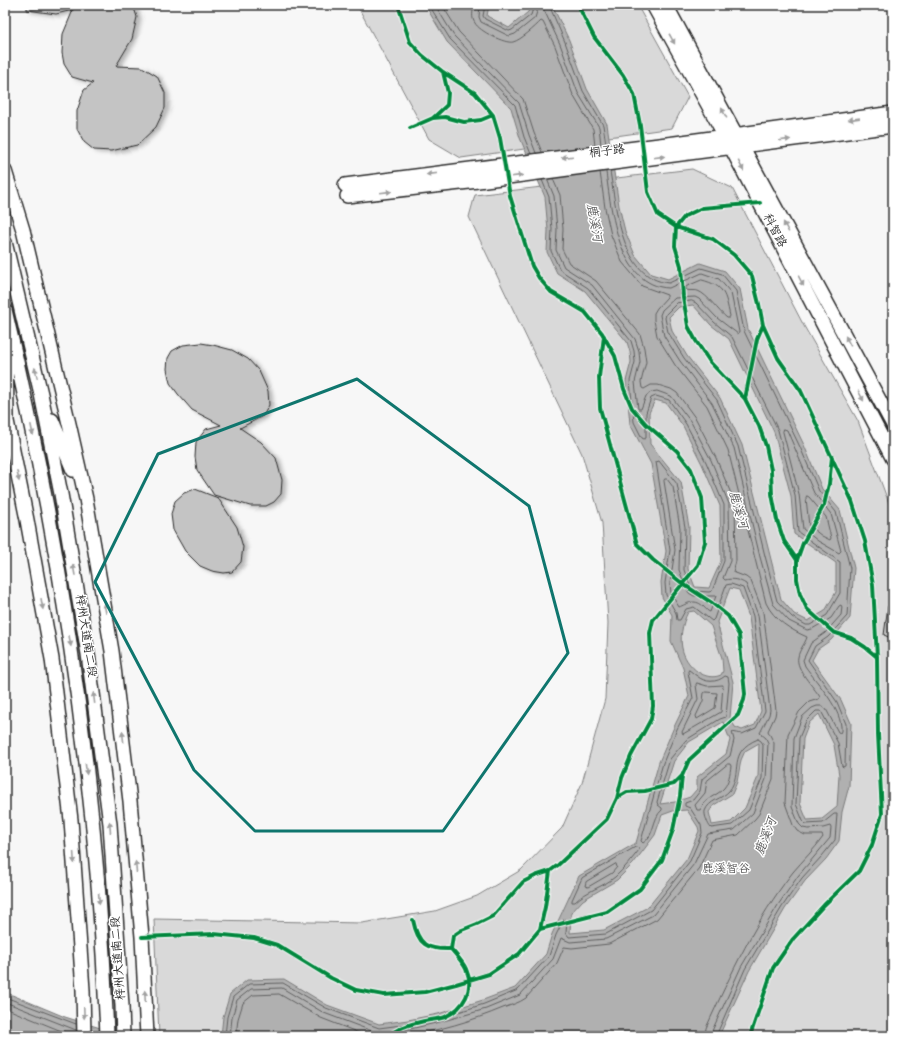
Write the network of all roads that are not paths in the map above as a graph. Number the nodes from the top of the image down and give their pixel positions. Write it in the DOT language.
graph roads {
  1 [pos="653,5"];
  2 [pos="666,5"];
  3 [pos="893,113"];
  4 [pos="893,126"];
  5 [pos="733,141"];
  6 [pos="676,149"];
  7 [pos="5,171"];
  8 [pos="5,242"];
  9 [pos="5,310"];
  10 [pos="41,394"];
  11 [pos="6,415"];
  12 [pos="893,425"];
  13 [pos="893,459"];
  14 [pos="86,499"];
  15 [pos="84,1036"];
  16 [pos="107,1036"];
  17 [pos="123,1036"];
  18 [pos="147,1036"];
  1 -- 5 [label="main road, 科智路, one-way"];
  5 -- 2 [label="main road, 科智路, one-way"];
  3 -- 5 [label="main road, 桐子路, one-way"];
  5 -- 4 [label="main road, 桐子路, one-way"];
  5 -- 6 [label="main road, 桐子路"];
  12 -- 5 [label="main road, 科智路, one-way"];
  5 -- 13 [label="main road, 科智路, one-way"];
  6 -- 6 [label="main road, 桐子路, one-way"];
  7 -- 14 [label="main road"];
  10 -- 8 [label="main road, 梓州大道南二段, one-way"];
  9 -- 11 [label="main road"];
  9 -- 16 [label="main road, 梓州大道南二段, one-way"];
  10 -- 14 [label="main road"];
  17 -- 10 [label="main road, 梓州大道南二段, one-way"];
  11 -- 15 [label="main road, one-way"];
  18 -- 14 [label="main road, one-way"];
}
